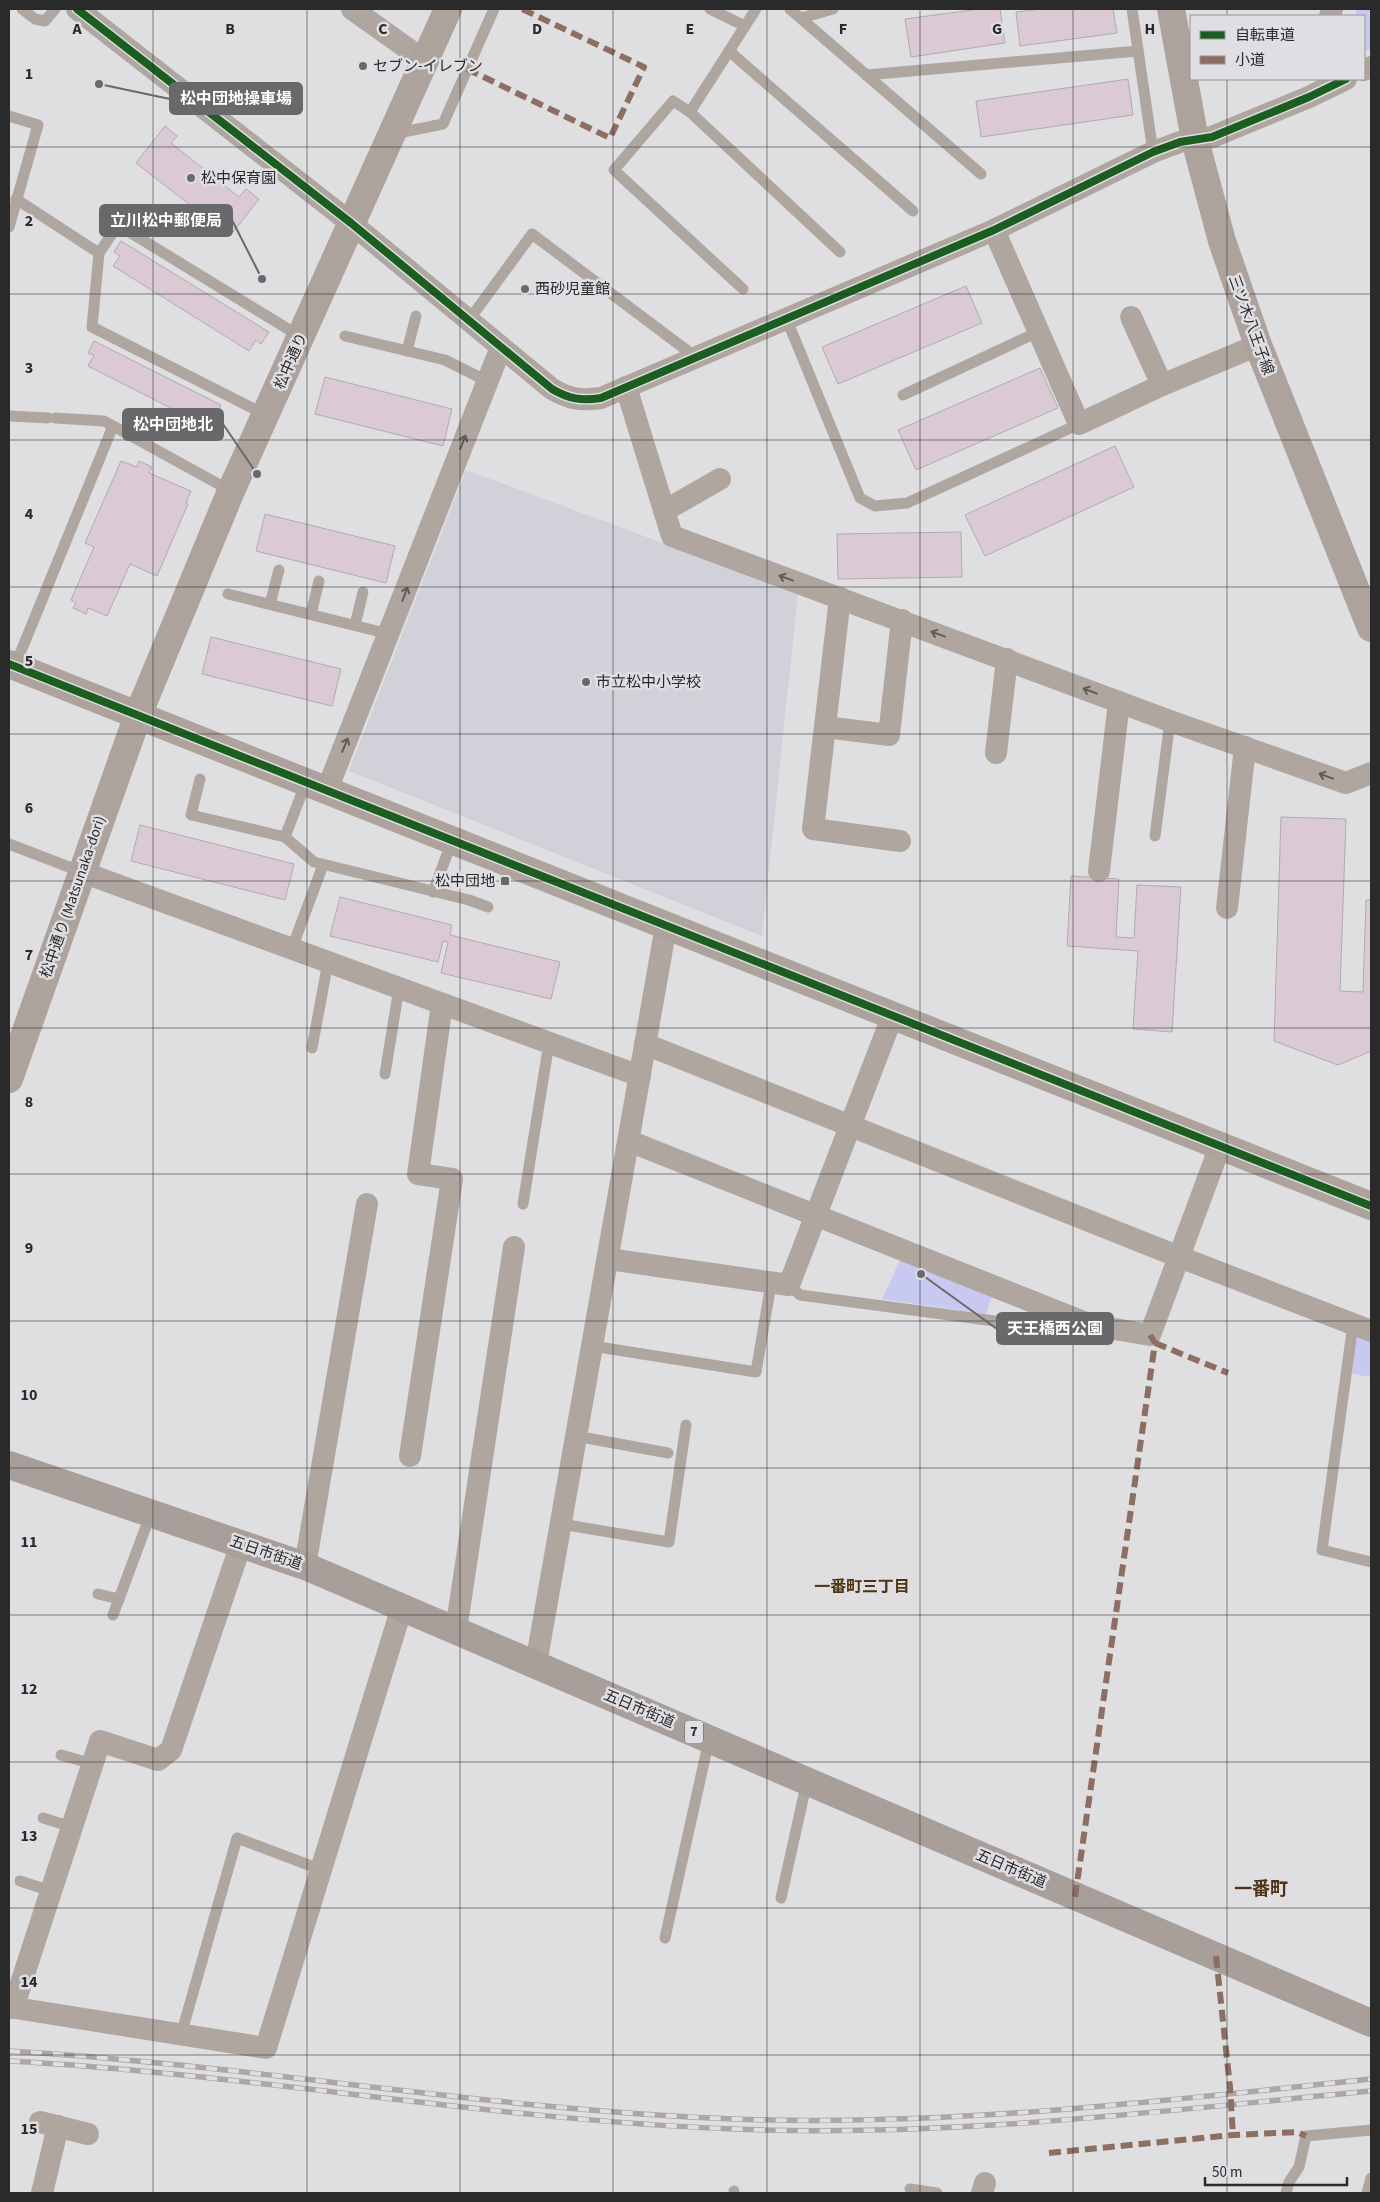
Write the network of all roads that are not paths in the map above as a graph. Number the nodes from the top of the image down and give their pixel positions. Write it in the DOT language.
graph roads {
  1 [pos="22,9"];
  2 [pos="55,9"];
  3 [pos="77,9"];
  4 [pos="352,9"];
  5 [pos="448,9"];
  6 [pos="494,9"];
  7 [pos="710,9"];
  8 [pos="756,9"];
  9 [pos="790,9"];
  10 [pos="833,9"];
  11 [pos="1132,9"];
  12 [pos="1171,9"];
  13 [pos="102,18"];
  14 [pos="801,18"];
  15 [pos="745,26"];
  16 [pos="729,51"];
  17 [pos="1138,51"];
  18 [pos="425,60"];
  19 [pos="866,75"];
  20 [pos="1342,80"];
  21 [pos="1311,88"];
  22 [pos="690,112"];
  23 [pos="9,116"];
  24 [pos="395,129"];
  25 [pos="1195,140"];
  26 [pos="1154,152"];
  27 [pos="981,174"];
  28 [pos="16,199"];
  29 [pos="913,211"];
  30 [pos="10,220"];
  31 [pos="352,223"];
  32 [pos="994,230"];
  33 [pos="840,252"];
  34 [pos="99,253"];
  35 [pos="743,289"];
  36 [pos="416,316"];
  37 [pos="1132,317"];
  38 [pos="468,320"];
  39 [pos="787,320"];
  40 [pos="1038,332"];
  41 [pos="346,336"];
  42 [pos="301,337"];
  43 [pos="1258,345"];
  44 [pos="501,347"];
  45 [pos="407,351"];
  46 [pos="697,358"];
  47 [pos="487,381"];
  48 [pos="1162,385"];
  49 [pos="626,387"];
  50 [pos="902,395"];
  51 [pos="267,415"];
  52 [pos="9,416"];
  53 [pos="1079,424"];
  54 [pos="113,426"];
  55 [pos="720,479"];
  56 [pos="231,491"];
  57 [pos="664,511"];
  58 [pos="279,570"];
  59 [pos="319,581"];
  60 [pos="363,592"];
  61 [pos="228,594"];
  62 [pos="840,598"];
  63 [pos="270,604"];
  64 [pos="310,614"];
  65 [pos="902,620"];
  66 [pos="355,625"];
  67 [pos="1371,628"];
  68 [pos="389,634"];
  69 [pos="1007,659"];
  70 [pos="12,665"];
  71 [pos="1119,702"];
  72 [pos="138,715"];
  73 [pos="1170,721"];
  74 [pos="825,726"];
  75 [pos="1245,747"];
  76 [pos="996,753"];
  77 [pos="1371,773"];
  78 [pos="200,779"];
  79 [pos="317,786"];
  80 [pos="1155,836"];
  81 [pos="285,837"];
  82 [pos="452,841"];
  83 [pos="900,841"];
  84 [pos="9,844"];
  85 [pos="323,864"];
  86 [pos="1099,871"];
  87 [pos="82,872"];
  88 [pos="433,892"];
  89 [pos="488,907"];
  90 [pos="1228,908"];
  91 [pos="666,926"];
  92 [pos="292,948"];
  93 [pos="328,962"];
  94 [pos="399,988"];
  95 [pos="442,1004"];
  96 [pos="892,1017"];
  97 [pos="549,1043"];
  98 [pos="645,1044"];
  99 [pos="312,1048"];
  100 [pos="385,1074"];
  101 [pos="640,1076"];
  102 [pos="9,1080"];
  103 [pos="851,1126"];
  104 [pos="629,1141"];
  105 [pos="1220,1146"];
  106 [pos="368,1204"];
  107 [pos="523,1204"];
  108 [pos="1371,1206"];
  109 [pos="816,1216"];
  110 [pos="514,1247"];
  111 [pos="1177,1256"];
  112 [pos="608,1259"];
  113 [pos="780,1284"];
  114 [pos="1091,1326"];
  115 [pos="1362,1327"];
  116 [pos="592,1346"];
  117 [pos="686,1425"];
  118 [pos="576,1436"];
  119 [pos="668,1453"];
  120 [pos="410,1456"];
  121 [pos="9,1465"];
  122 [pos="151,1514"];
  123 [pos="561,1524"];
  124 [pos="242,1544"];
  125 [pos="1371,1562"];
  126 [pos="305,1566"];
  127 [pos="98,1594"];
  128 [pos="119,1600"];
  129 [pos="402,1607"];
  130 [pos="113,1615"];
  131 [pos="456,1630"];
  132 [pos="536,1664"];
  133 [pos="709,1738"];
  134 [pos="61,1755"];
  135 [pos="92,1764"];
  136 [pos="807,1781"];
  137 [pos="43,1818"];
  138 [pos="72,1827"];
  139 [pos="322,1870"];
  140 [pos="20,1881"];
  141 [pos="51,1891"];
  142 [pos="781,1898"];
  143 [pos="665,1938"];
  144 [pos="11,2008"];
  145 [pos="1371,2023"];
  146 [pos="182,2035"];
  147 [pos="1371,2130"];
  148 [pos="88,2134"];
  149 [pos="1371,2178"];
  150 [pos="910,2189"];
  151 [pos="42,2193"];
  152 [pos="937,2193"];
  153 [pos="1286,2193"];
  154 [pos="1367,2193"];
  1 -- 2 [label="lane"];
  3 -- 13 [label="street"];
  4 -- 18 [label="street"];
  5 -- 18 [label="street, 松中通り"];
  6 -- 24 [label="lane"];
  7 -- 15 [label="lane"];
  8 -- 15 [label="lane"];
  9 -- 14 [label="lane"];
  10 -- 14 [label="lane"];
  11 -- 17 [label="lane"];
  12 -- 25 [label="street, 三ツ木八王子線"];
  13 -- 31 [label="street"];
  14 -- 19 [label="lane"];
  15 -- 16 [label="lane"];
  16 -- 22 [label="lane"];
  16 -- 29 [label="lane"];
  17 -- 19 [label="lane"];
  17 -- 26 [label="lane"];
  18 -- 24 [label="street, 松中通り"];
  19 -- 27 [label="lane"];
  20 -- 21 [label="street"];
  21 -- 25 [label="street"];
  22 -- 33 [label="lane"];
  22 -- 35 [label="lane"];
  23 -- 28 [label="lane"];
  24 -- 31 [label="street, 松中通り"];
  25 -- 26 [label="street"];
  25 -- 43 [label="street, 三ツ木八王子線"];
  26 -- 32 [label="street"];
  28 -- 30 [label="lane"];
  28 -- 34 [label="lane"];
  31 -- 38 [label="street"];
  31 -- 42 [label="street, 松中通り"];
  32 -- 39 [label="street"];
  32 -- 40 [label="street"];
  34 -- 42 [label="lane"];
  34 -- 51 [label="lane"];
  36 -- 45 [label="lane"];
  37 -- 48 [label="street"];
  38 -- 44 [label="street"];
  38 -- 46 [label="lane"];
  39 -- 46 [label="street"];
  39 -- 53 [label="lane"];
  40 -- 50 [label="lane"];
  40 -- 53 [label="street"];
  41 -- 45 [label="lane"];
  42 -- 51 [label="street, 松中通り"];
  43 -- 48 [label="street"];
  43 -- 67 [label="street, 三ツ木八王子線"];
  44 -- 47 [label="street"];
  44 -- 49 [label="street"];
  45 -- 47 [label="lane"];
  46 -- 49 [label="street"];
  68 -- 47 [label="street, one-way"];
  48 -- 53 [label="street"];
  49 -- 57 [label="street"];
  51 -- 56 [label="street, 松中通り"];
  52 -- 54 [label="lane"];
  54 -- 56 [label="lane"];
  54 -- 70 [label="lane"];
  55 -- 57 [label="street"];
  56 -- 72 [label="street, 松中通り"];
  62 -- 57 [label="street, one-way"];
  58 -- 63 [label="lane"];
  59 -- 64 [label="lane"];
  60 -- 66 [label="lane"];
  61 -- 63 [label="lane"];
  62 -- 65 [label="street"];
  62 -- 74 [label="street"];
  63 -- 64 [label="lane"];
  64 -- 66 [label="lane"];
  69 -- 65 [label="street, one-way"];
  65 -- 74 [label="street"];
  66 -- 68 [label="lane"];
  79 -- 68 [label="street, one-way"];
  71 -- 69 [label="street, one-way"];
  69 -- 76 [label="street"];
  70 -- 72 [label="street"];
  71 -- 73 [label="street"];
  71 -- 86 [label="street"];
  72 -- 79 [label="street"];
  72 -- 87 [label="street, 松中通り (Matsunaka-dori)"];
  73 -- 75 [label="street"];
  73 -- 80 [label="lane"];
  74 -- 83 [label="street"];
  77 -- 75 [label="street, one-way"];
  75 -- 90 [label="street"];
  78 -- 81 [label="lane"];
  79 -- 81 [label="lane"];
  79 -- 82 [label="street"];
  81 -- 85 [label="lane"];
  82 -- 88 [label="lane"];
  82 -- 91 [label="street"];
  84 -- 87 [label="lane"];
  85 -- 88 [label="lane"];
  85 -- 92 [label="lane"];
  87 -- 92 [label="street"];
  87 -- 102 [label="street, 松中通り (Matsunaka-dori)"];
  88 -- 89 [label="lane"];
  91 -- 96 [label="street"];
  91 -- 98 [label="street"];
  92 -- 93 [label="street"];
  93 -- 94 [label="street"];
  93 -- 99 [label="lane"];
  94 -- 95 [label="street"];
  94 -- 100 [label="lane"];
  95 -- 97 [label="street"];
  95 -- 120 [label="street"];
  96 -- 103 [label="street"];
  96 -- 105 [label="street"];
  97 -- 101 [label="street"];
  97 -- 107 [label="lane"];
  98 -- 101 [label="street"];
  98 -- 103 [label="street"];
  101 -- 104 [label="street"];
  103 -- 109 [label="street"];
  103 -- 111 [label="street"];
  104 -- 109 [label="street"];
  104 -- 112 [label="street"];
  105 -- 108 [label="street"];
  105 -- 111 [label="street"];
  106 -- 126 [label="street"];
  109 -- 113 [label="street"];
  109 -- 114 [label="street"];
  110 -- 131 [label="street"];
  111 -- 114 [label="street"];
  111 -- 115 [label="street"];
  112 -- 113 [label="street"];
  112 -- 116 [label="street"];
  113 -- 114 [label="lane"];
  113 -- 116 [label="lane"];
  115 -- 125 [label="lane"];
  116 -- 118 [label="street"];
  117 -- 123 [label="lane"];
  118 -- 119 [label="lane"];
  118 -- 123 [label="street"];
  121 -- 122 [label="main road, 五日市街道 / 7"];
  122 -- 124 [label="main road, 五日市街道 / 7"];
  122 -- 128 [label="lane"];
  123 -- 132 [label="street"];
  124 -- 126 [label="main road, 五日市街道 / 7"];
  124 -- 135 [label="street"];
  126 -- 129 [label="main road, 五日市街道 / 7"];
  127 -- 128 [label="lane"];
  128 -- 130 [label="lane"];
  129 -- 131 [label="main road, 五日市街道 / 7"];
  129 -- 139 [label="street"];
  131 -- 132 [label="main road, 五日市街道 / 7"];
  132 -- 133 [label="main road, 五日市街道 / 7"];
  133 -- 136 [label="main road, 五日市街道 / 7"];
  133 -- 143 [label="lane"];
  134 -- 135 [label="lane"];
  135 -- 138 [label="street"];
  136 -- 142 [label="lane"];
  136 -- 145 [label="main road, 五日市街道 / 7"];
  137 -- 138 [label="lane"];
  138 -- 141 [label="street"];
  139 -- 146 [label="street"];
  139 -- 146 [label="lane"];
  140 -- 141 [label="lane"];
  141 -- 144 [label="street"];
  144 -- 146 [label="street"];
  147 -- 153 [label="lane"];
  148 -- 151 [label="street"];
  149 -- 154 [label="lane"];
  150 -- 152 [label="lane"];
}
